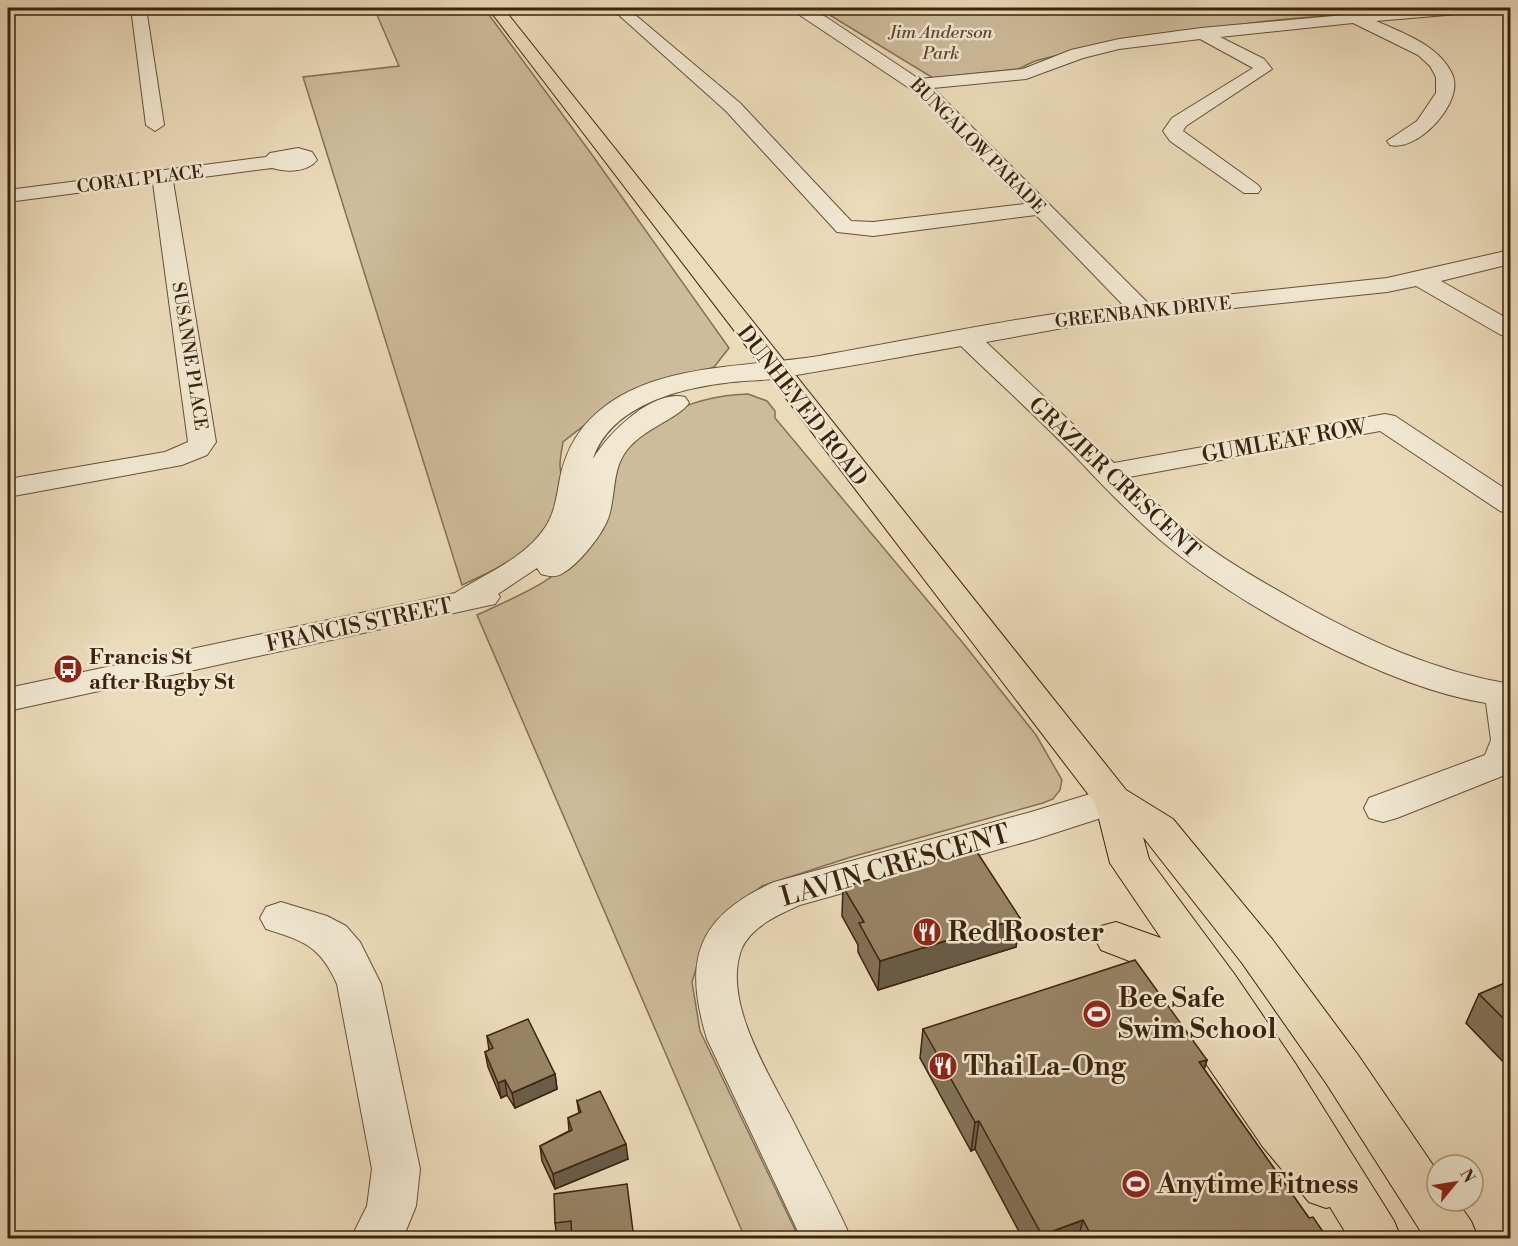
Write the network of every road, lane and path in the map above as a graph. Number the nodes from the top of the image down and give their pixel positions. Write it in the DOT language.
graph roads {
  1 [pos="138,8"];
  2 [pos="495,8"];
  3 [pos="618,8"];
  4 [pos="796,8"];
  5 [pos="1469,8"];
  6 [pos="1356,18"];
  7 [pos="1201,33"];
  8 [pos="918,84"];
  9 [pos="155,125"];
  10 [pos="1397,141"];
  11 [pos="272,162"];
  12 [pos="162,176"];
  13 [pos="1251,189"];
  14 [pos="8,196"];
  15 [pos="1041,208"];
  16 [pos="1510,257"];
  17 [pos="1420,279"];
  18 [pos="1141,310"];
  19 [pos="1510,330"];
  20 [pos="965,336"];
  21 [pos="776,371"];
  22 [pos="1106,473"];
  23 [pos="8,488"];
  24 [pos="1510,505"];
  25 [pos="1506,695"];
  26 [pos="8,700"];
  27 [pos="1113,800"];
  28 [pos="1383,808"];
  29 [pos="1130,863"];
  30 [pos="281,918"];
  31 [pos="376,1239"];
  32 [pos="826,1239"];
  33 [pos="1370,1239"];
  34 [pos="1376,1239"];
  35 [pos="1453,1239"];
  1 -- 9 [label="street"];
  2 -- 21 [label="main road, DUNHEVED ROAD"];
  3 -- 15 [label="street"];
  4 -- 8 [label="street, BUNGALOW PARADE"];
  5 -- 6 [label="street"];
  6 -- 7 [label="street"];
  6 -- 10 [label="street"];
  7 -- 8 [label="street"];
  7 -- 13 [label="street"];
  8 -- 15 [label="street, BUNGALOW PARADE"];
  11 -- 12 [label="street, CORAL PLACE"];
  12 -- 14 [label="street, CORAL PLACE"];
  12 -- 23 [label="street, SUSANNE PLACE"];
  15 -- 18 [label="street, BUNGALOW PARADE"];
  16 -- 17 [label="street, GREENBANK DRIVE"];
  17 -- 18 [label="street, GREENBANK DRIVE"];
  17 -- 19 [label="street"];
  18 -- 20 [label="street, GREENBANK DRIVE"];
  20 -- 21 [label="street, GREENBANK DRIVE"];
  20 -- 22 [label="street, GRAZIER CRESCENT"];
  21 -- 26 [label="street, FRANCIS STREET"];
  21 -- 27 [label="main road, DUNHEVED ROAD"];
  22 -- 24 [label="street, GUMLEAF ROW"];
  22 -- 25 [label="street, GRAZIER CRESCENT"];
  25 -- 28 [label="street"];
  27 -- 29 [label="main road, DUNHEVED ROAD"];
  27 -- 32 [label="street, LAVIN CRESCENT"];
  27 -- 35 [label="main road, DUNHEVED ROAD"];
  29 -- 33 [label="main road"];
  29 -- 34 [label="main road, DUNHEVED ROAD"];
  30 -- 31 [label="street"];
}
